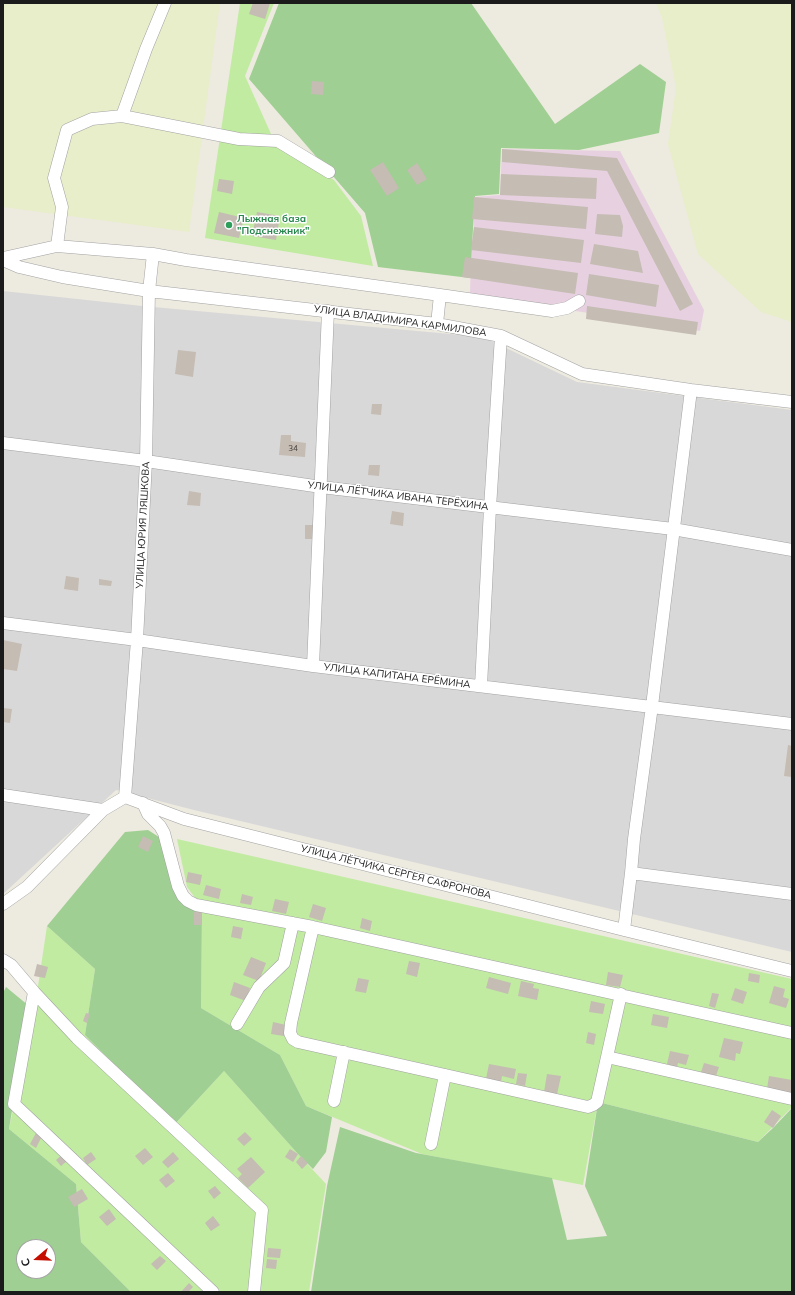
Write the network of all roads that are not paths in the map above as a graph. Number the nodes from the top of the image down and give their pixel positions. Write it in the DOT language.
graph roads {
  1 [pos="165,3"];
  2 [pos="122,116"];
  3 [pos="329,172"];
  4 [pos="57,246"];
  5 [pos="153,254"];
  6 [pos="3,259"];
  7 [pos="149,291"];
  8 [pos="440,295"];
  9 [pos="579,301"];
  10 [pos="328,311"];
  11 [pos="436,324"];
  12 [pos="501,336"];
  13 [pos="691,390"];
  14 [pos="792,402"];
  15 [pos="3,443"];
  16 [pos="146,461"];
  17 [pos="321,487"];
  18 [pos="490,508"];
  19 [pos="673,530"];
  20 [pos="792,550"];
  21 [pos="3,623"];
  22 [pos="137,640"];
  23 [pos="313,666"];
  24 [pos="481,686"];
  25 [pos="652,706"];
  26 [pos="792,724"];
  27 [pos="3,795"];
  28 [pos="125,797"];
  29 [pos="143,803"];
  30 [pos="103,810"];
  31 [pos="631,873"];
  32 [pos="792,894"];
  33 [pos="3,904"];
  34 [pos="293,923"];
  35 [pos="312,927"];
  36 [pos="624,930"];
  37 [pos="7,962"];
  38 [pos="792,971"];
  39 [pos="34,992"];
  40 [pos="621,994"];
  41 [pos="237,1024"];
  42 [pos="792,1033"];
  43 [pos="344,1052"];
  44 [pos="607,1057"];
  45 [pos="445,1075"];
  46 [pos="792,1099"];
  47 [pos="334,1101"];
  48 [pos="431,1144"];
  49 [pos="213,1292"];
  50 [pos="254,1292"];
  1 -- 2 [label="street"];
  2 -- 3 [label="street"];
  2 -- 4 [label="street"];
  4 -- 5 [label="street"];
  4 -- 6 [label="street"];
  5 -- 7 [label="street, УЛИЦА ЮРИЯ ЛЯШКОВА"];
  5 -- 8 [label="street"];
  6 -- 7 [label="street, УЛИЦА ВЛАДИМИРА КАРМИЛОВА"];
  7 -- 10 [label="street, УЛИЦА ВЛАДИМИРА КАРМИЛОВА"];
  7 -- 16 [label="street, УЛИЦА ЮРИЯ ЛЯШКОВА"];
  8 -- 9 [label="street"];
  8 -- 11 [label="street"];
  10 -- 11 [label="street, УЛИЦА ВЛАДИМИРА КАРМИЛОВА"];
  10 -- 17 [label="street"];
  11 -- 12 [label="street, УЛИЦА ВЛАДИМИРА КАРМИЛОВА"];
  12 -- 13 [label="street, УЛИЦА ВЛАДИМИРА КАРМИЛОВА"];
  12 -- 18 [label="street"];
  13 -- 14 [label="street, УЛИЦА ВЛАДИМИРА КАРМИЛОВА"];
  13 -- 19 [label="street"];
  15 -- 16 [label="street, УЛИЦА ЛЁТЧИКА ИВАНА ТЕРЁХИНА"];
  16 -- 17 [label="street, УЛИЦА ЛЁТЧИКА ИВАНА ТЕРЁХИНА"];
  16 -- 22 [label="street, УЛИЦА ЮРИЯ ЛЯШКОВА"];
  17 -- 18 [label="street, УЛИЦА ЛЁТЧИКА ИВАНА ТЕРЁХИНА"];
  17 -- 23 [label="street"];
  18 -- 19 [label="street, УЛИЦА ЛЁТЧИКА ИВАНА ТЕРЁХИНА"];
  18 -- 24 [label="street"];
  19 -- 20 [label="street, УЛИЦА ЛЁТЧИКА ИВАНА ТЕРЁХИНА"];
  19 -- 25 [label="street"];
  21 -- 22 [label="street, УЛИЦА КАПИТАНА ЕРЁМИНА"];
  22 -- 23 [label="street, УЛИЦА КАПИТАНА ЕРЁМИНА"];
  22 -- 28 [label="street, УЛИЦА ЮРИЯ ЛЯШКОВА"];
  23 -- 24 [label="street, УЛИЦА КАПИТАНА ЕРЁМИНА"];
  24 -- 25 [label="street, УЛИЦА КАПИТАНА ЕРЁМИНА"];
  25 -- 26 [label="street, УЛИЦА КАПИТАНА ЕРЁМИНА"];
  25 -- 31 [label="street"];
  27 -- 30 [label="street"];
  28 -- 29 [label="street, УЛИЦА ЛЁТЧИКА СЕРГЕЯ САФРОНОВА"];
  28 -- 30 [label="street"];
  29 -- 34 [label="street"];
  29 -- 36 [label="street, УЛИЦА ЛЁТЧИКА СЕРГЕЯ САФРОНОВА"];
  30 -- 33 [label="street"];
  31 -- 32 [label="street"];
  31 -- 36 [label="street"];
  34 -- 35 [label="street"];
  34 -- 41 [label="street"];
  35 -- 40 [label="street"];
  35 -- 43 [label="street"];
  36 -- 38 [label="street, УЛИЦА ЛЁТЧИКА СЕРГЕЯ САФРОНОВА"];
  37 -- 39 [label="street"];
  39 -- 49 [label="street"];
  39 -- 50 [label="street"];
  40 -- 42 [label="street"];
  40 -- 44 [label="street"];
  43 -- 45 [label="street"];
  43 -- 47 [label="street"];
  44 -- 45 [label="street"];
  44 -- 46 [label="street"];
  45 -- 48 [label="street"];
}
